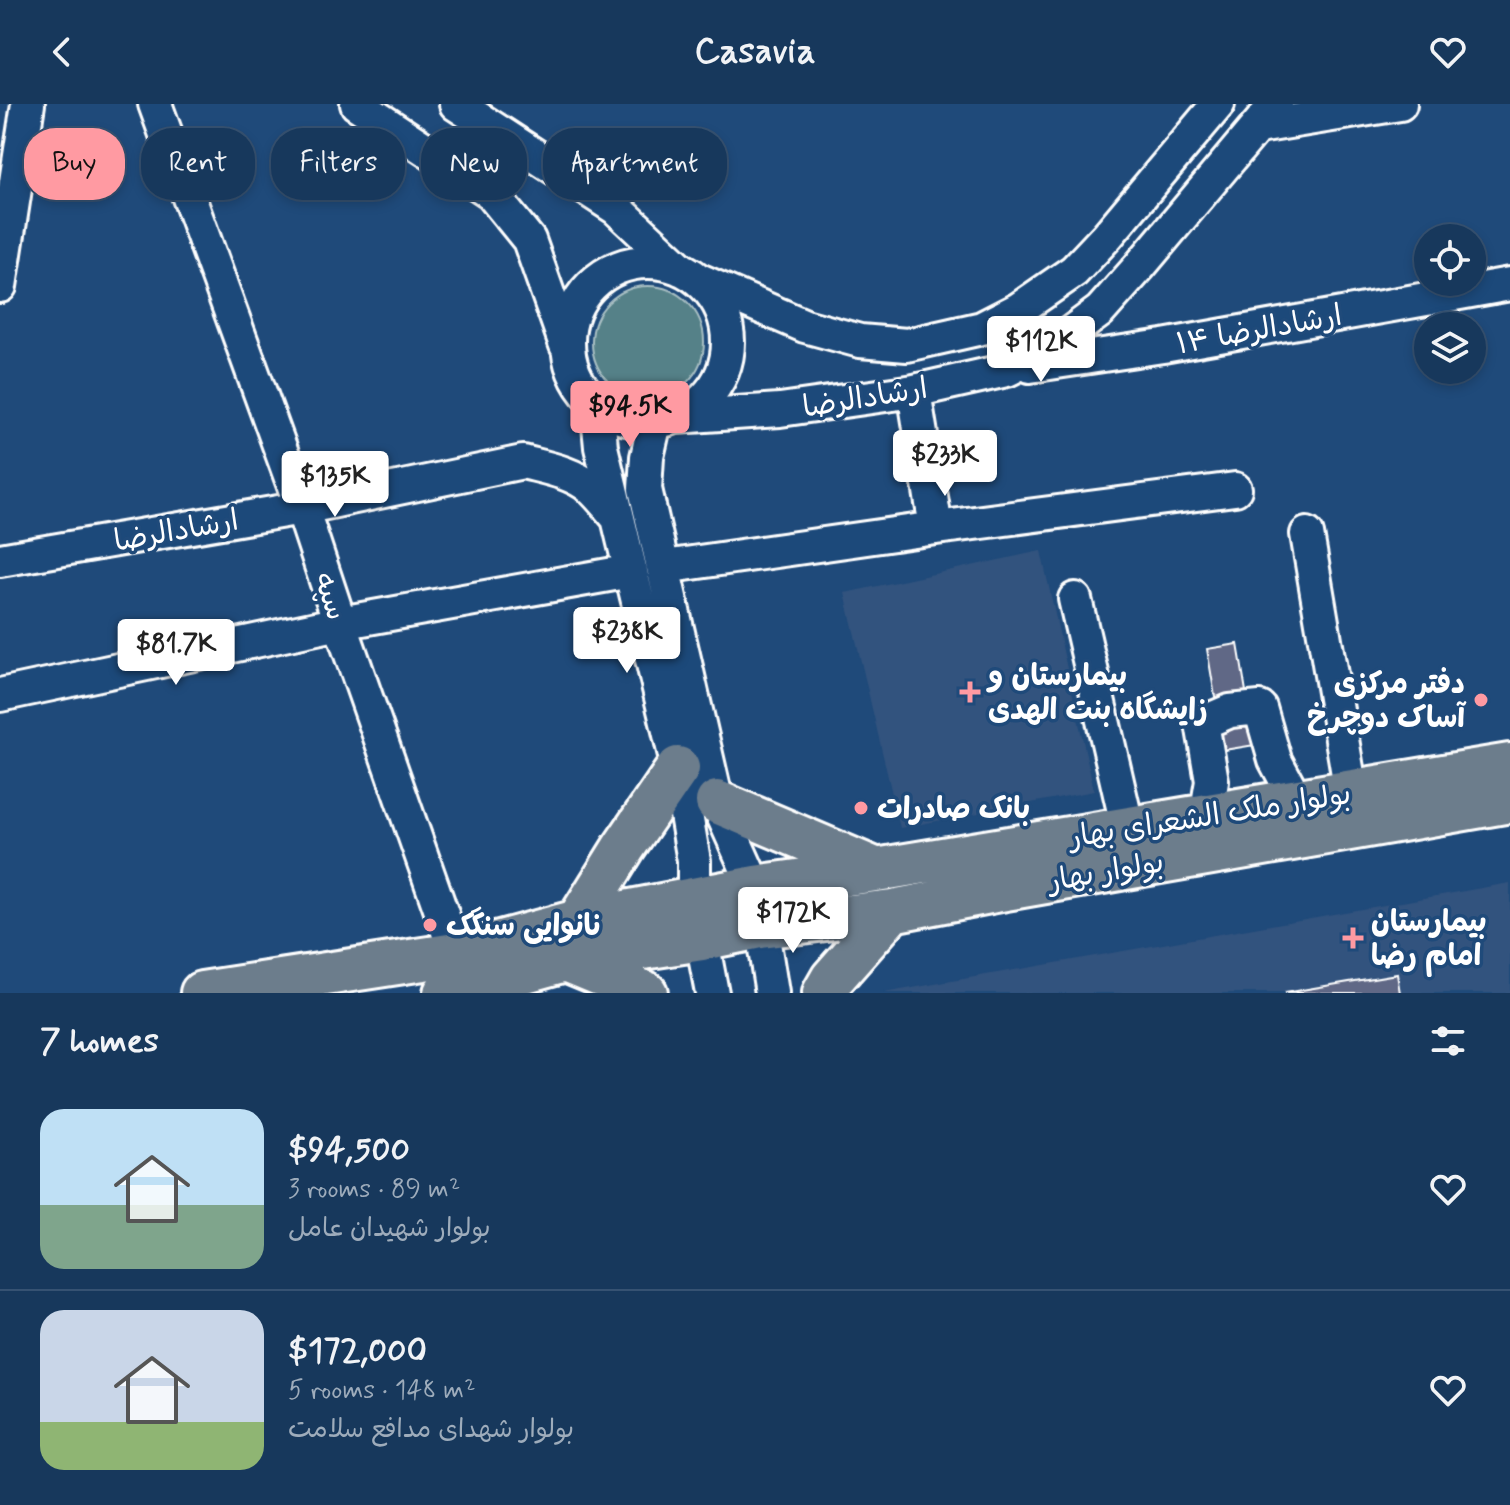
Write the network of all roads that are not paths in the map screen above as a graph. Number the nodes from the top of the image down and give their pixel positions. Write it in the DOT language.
graph roads {
  1 [pos="28,104"];
  2 [pos="155,104"];
  3 [pos="357,104"];
  4 [pos="456,104"];
  5 [pos="1218,104"];
  6 [pos="1400,104"];
  7 [pos="1267,115"];
  8 [pos="690,274"];
  9 [pos="1510,284"];
  10 [pos="0,286"];
  11 [pos="568,350"];
  12 [pos="1007,370"];
  13 [pos="914,391"];
  14 [pos="597,404"];
  15 [pos="666,419"];
  16 [pos="1235,489"];
  17 [pos="302,508"];
  18 [pos="618,518"];
  19 [pos="936,528"];
  20 [pos="1307,534"];
  21 [pos="0,560"];
  22 [pos="664,567"];
  23 [pos="631,571"];
  24 [pos="1075,599"];
  25 [pos="340,623"];
  26 [pos="0,695"];
  27 [pos="1510,765"];
  28 [pos="678,768"];
  29 [pos="1351,792"];
  30 [pos="1297,801"];
  31 [pos="1510,801"];
  32 [pos="717,802"];
  33 [pos="1206,816"];
  34 [pos="1128,829"];
  35 [pos="876,870"];
  36 [pos="758,907"];
  37 [pos="892,911"];
  38 [pos="698,919"];
  39 [pos="578,921"];
  40 [pos="565,960"];
  41 [pos="451,974"];
  42 [pos="202,993"];
  43 [pos="646,993"];
  44 [pos="712,993"];
  45 [pos="772,993"];
  46 [pos="824,993"];
  1 -- 10 [label="street"];
  2 -- 17 [label="street, سپه"];
  3 -- 11 [label="street"];
  4 -- 8 [label="street, ارشادالرضا"];
  5 -- 8 [label="street, ارشادالرضا"];
  6 -- 7 [label="street"];
  7 -- 12 [label="street, ارشادالرضا"];
  8 -- 11 [label="street"];
  8 -- 15 [label="street"];
  9 -- 12 [label="street, ارشادالرضا ۱۴"];
  11 -- 14 [label="street"];
  12 -- 13 [label="street, ارشادالرضا"];
  13 -- 15 [label="street, ارشادالرضا"];
  13 -- 19 [label="street"];
  14 -- 15 [label="street"];
  14 -- 18 [label="street"];
  15 -- 22 [label="street"];
  16 -- 19 [label="street"];
  17 -- 18 [label="street, ارشادالرضا"];
  17 -- 21 [label="street, ارشادالرضا"];
  17 -- 25 [label="street, سپه"];
  18 -- 23 [label="street"];
  19 -- 22 [label="street"];
  20 -- 29 [label="street"];
  22 -- 32 [label="street"];
  23 -- 25 [label="street"];
  23 -- 28 [label="street"];
  24 -- 34 [label="street"];
  25 -- 26 [label="street"];
  25 -- 41 [label="street, سپه"];
  27 -- 29 [label="main road, بولوار ملک الشعرای بهار"];
  28 -- 38 [label="street"];
  28 -- 39 [label="main road"];
  29 -- 30 [label="main road, بولوار ملک الشعرای بهار"];
  30 -- 33 [label="main road, بولوار ملک الشعرای بهار"];
  30 -- 33 [label="street"];
  31 -- 37 [label="main road, بولوار بهار"];
  32 -- 35 [label="main road"];
  32 -- 36 [label="street"];
  33 -- 34 [label="main road, بولوار ملک الشعرای بهار"];
  34 -- 35 [label="main road, بولوار ملک الشعرای بهار"];
  35 -- 36 [label="main road, بولوار ملک الشعرای بهار"];
  36 -- 37 [label="main road, بولوار بهار"];
  36 -- 38 [label="main road, بولوار ملک الشعرای بهار"];
  36 -- 45 [label="street"];
  37 -- 46 [label="main road"];
  38 -- 39 [label="main road, بولوار ملک الشعرای بهار"];
  38 -- 40 [label="main road, بولوار ملک الشعرای بهار"];
  38 -- 44 [label="street"];
  39 -- 41 [label="main road, بولوار ملک الشعرای بهار"];
  40 -- 41 [label="main road, بولوار ملک الشعرای بهار"];
  40 -- 43 [label="main road"];
  41 -- 42 [label="main road, بولوار ملک الشعرای بهار"];
}
